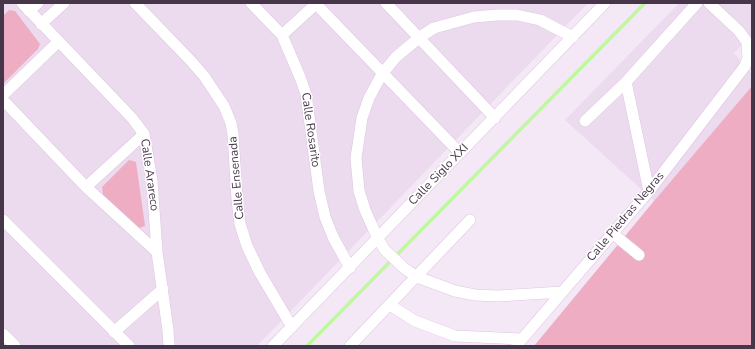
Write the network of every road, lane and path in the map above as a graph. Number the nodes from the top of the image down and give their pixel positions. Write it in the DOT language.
graph roads {
  1 [pos="38,3"];
  2 [pos="64,3"];
  3 [pos="135,3"];
  4 [pos="251,3"];
  5 [pos="386,3"];
  6 [pos="605,3"];
  7 [pos="697,3"];
  8 [pos="709,3"];
  9 [pos="315,4"];
  10 [pos="26,7"];
  11 [pos="41,24"];
  12 [pos="282,35"];
  13 [pos="420,37"];
  14 [pos="573,37"];
  15 [pos="749,39"];
  16 [pos="58,42"];
  17 [pos="382,74"];
  18 [pos="626,82"];
  19 [pos="3,95"];
  20 [pos="3,100"];
  21 [pos="495,118"];
  22 [pos="584,121"];
  23 [pos="144,134"];
  24 [pos="460,153"];
  25 [pos="86,187"];
  26 [pos="649,191"];
  27 [pos="3,220"];
  28 [pos="470,220"];
  29 [pos="612,233"];
  30 [pos="378,239"];
  31 [pos="157,252"];
  32 [pos="639,255"];
  33 [pos="350,268"];
  34 [pos="417,277"];
  35 [pos="162,288"];
  36 [pos="562,292"];
  37 [pos="390,304"];
  38 [pos="292,327"];
  39 [pos="114,332"];
  40 [pos="3,334"];
  41 [pos="519,343"];
  42 [pos="15,346"];
  43 [pos="129,346"];
  44 [pos="169,346"];
  45 [pos="273,346"];
  46 [pos="350,346"];
  1 -- 10 [label="street"];
  2 -- 11 [label="street"];
  3 -- 38 [label="street, Calle Ensenada"];
  4 -- 12 [label="street, Calle Rosarito"];
  5 -- 13 [label="street"];
  6 -- 14 [label="street, Calle Siglo XXI"];
  7 -- 18 [label="street"];
  8 -- 15 [label="street"];
  9 -- 12 [label="street"];
  9 -- 17 [label="street"];
  10 -- 11 [label="street, Calle Arareco"];
  11 -- 16 [label="street, Calle Arareco"];
  12 -- 33 [label="street, Calle Rosarito"];
  13 -- 14 [label="street"];
  13 -- 17 [label="street"];
  13 -- 21 [label="street"];
  14 -- 21 [label="street, Calle Siglo XXI"];
  15 -- 26 [label="street, Calle Piedras Negras"];
  16 -- 19 [label="street"];
  16 -- 23 [label="street, Calle Arareco"];
  17 -- 24 [label="street"];
  17 -- 30 [label="street"];
  18 -- 22 [label="street"];
  18 -- 26 [label="street"];
  20 -- 25 [label="street"];
  21 -- 24 [label="street, Calle Siglo XXI"];
  23 -- 25 [label="street"];
  23 -- 31 [label="street, Calle Arareco"];
  24 -- 30 [label="street, Calle Siglo XXI"];
  25 -- 31 [label="street"];
  26 -- 29 [label="street, Calle Piedras Negras"];
  27 -- 39 [label="street"];
  28 -- 34 [label="street"];
  29 -- 32 [label="street"];
  29 -- 36 [label="street, Calle Piedras Negras"];
  30 -- 33 [label="street, Calle Siglo XXI"];
  30 -- 34 [label="street"];
  31 -- 35 [label="street, Calle Arareco"];
  33 -- 38 [label="street, Calle Siglo XXI"];
  34 -- 36 [label="street"];
  34 -- 37 [label="street"];
  35 -- 39 [label="street"];
  35 -- 44 [label="street, Calle Arareco"];
  36 -- 41 [label="street, Calle Piedras Negras"];
  37 -- 41 [label="street"];
  37 -- 46 [label="street"];
  38 -- 45 [label="street, Calle Siglo XXI"];
  39 -- 43 [label="street"];
  40 -- 42 [label="street"];
}
